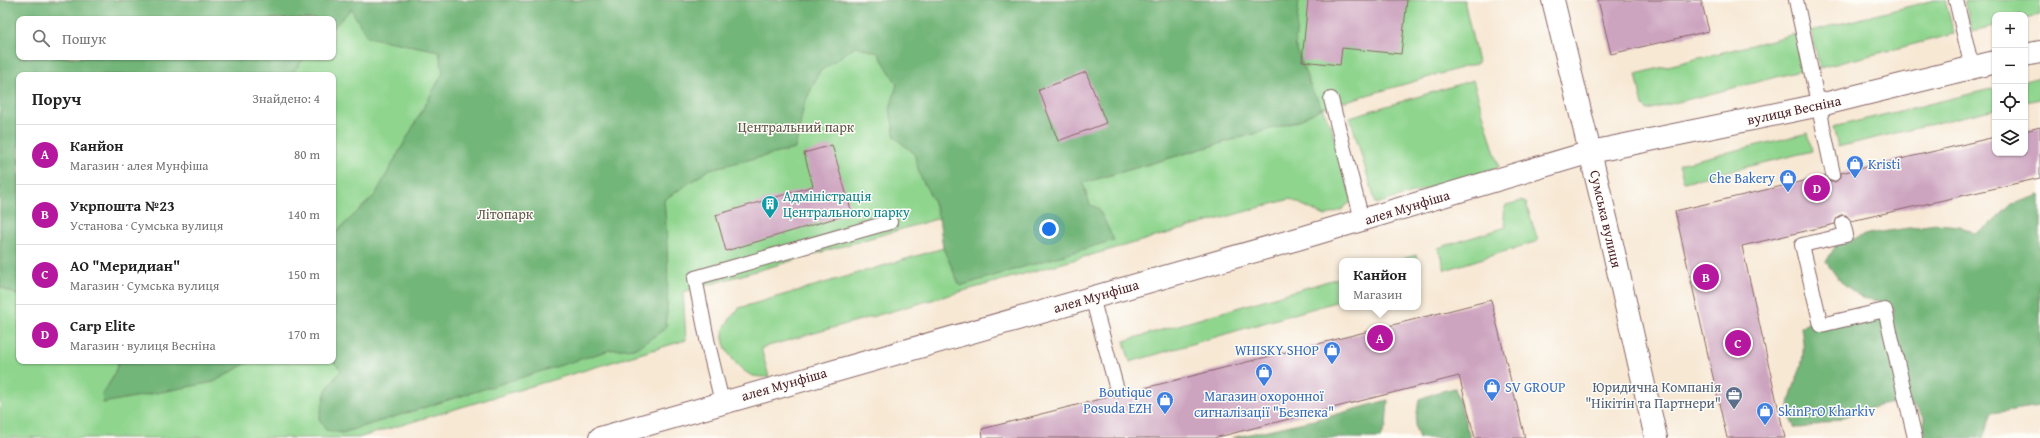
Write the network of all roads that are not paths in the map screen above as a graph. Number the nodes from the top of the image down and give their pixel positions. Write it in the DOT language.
graph roads {
  1 [pos="1553,0"];
  2 [pos="1796,0"];
  3 [pos="1956,0"];
  4 [pos="2040,52"];
  5 [pos="2028,54"];
  6 [pos="1992,63"];
  7 [pos="1972,68"];
  8 [pos="1331,98"];
  9 [pos="1820,105"];
  10 [pos="1591,152"];
  11 [pos="1834,174"];
  12 [pos="1362,220"];
  13 [pos="890,222"];
  14 [pos="1843,222"];
  15 [pos="1092,297"];
  16 [pos="1116,390"];
  17 [pos="722,402"];
  18 [pos="610,437"];
  19 [pos="1656,438"];
  20 [pos="1915,438"];
  1 -- 10 [label="street, Сумська вулиця"];
  2 -- 9 [label="lane"];
  3 -- 7 [label="lane"];
  4 -- 5 [label="street"];
  6 -- 7 [label="street, вулиця Весніна"];
  7 -- 9 [label="street, вулиця Весніна"];
  8 -- 12 [label="lane"];
  9 -- 10 [label="street, вулиця Весніна"];
  9 -- 11 [label="lane"];
  10 -- 12 [label="street, алея Мунфіша"];
  10 -- 19 [label="street, Сумська вулиця"];
  12 -- 15 [label="street, алея Мунфіша"];
  13 -- 17 [label="lane"];
  14 -- 20 [label="lane"];
  15 -- 16 [label="lane"];
  15 -- 17 [label="street, алея Мунфіша"];
  17 -- 18 [label="street, алея Мунфіша"];
}
